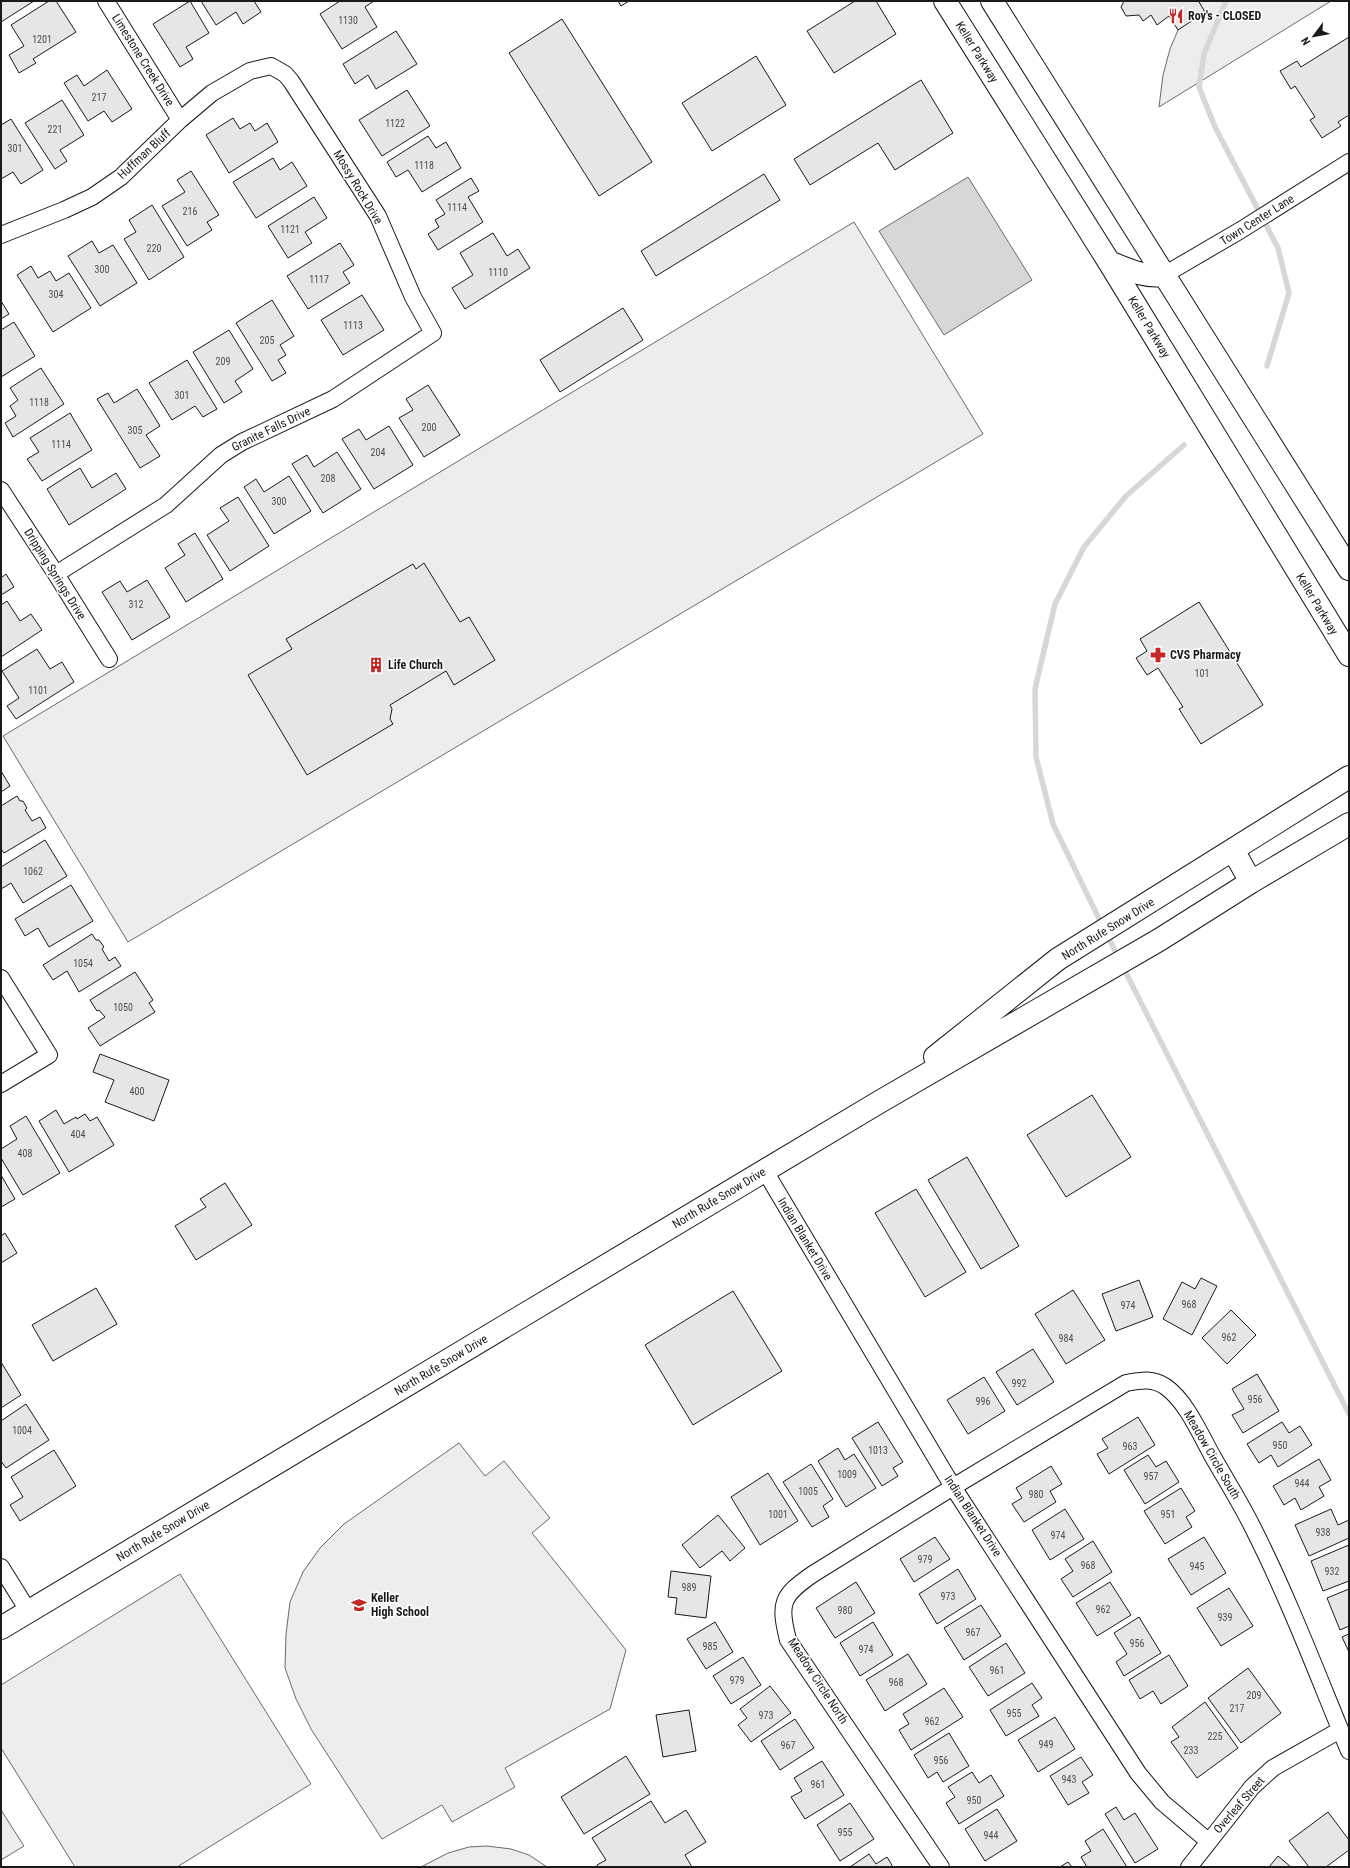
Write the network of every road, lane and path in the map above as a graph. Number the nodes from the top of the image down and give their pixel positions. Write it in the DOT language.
graph roads {
  1 [pos="106,1"];
  2 [pos="945,1"];
  3 [pos="992,1"];
  4 [pos="280,70"];
  5 [pos="180,120"];
  6 [pos="1349,162"];
  7 [pos="1,235"];
  8 [pos="1109,262"];
  9 [pos="1164,275"];
  10 [pos="433,333"];
  11 [pos="1,490"];
  12 [pos="1349,569"];
  13 [pos="56,574"];
  14 [pos="1349,655"];
  15 [pos="109,659"];
  16 [pos="1349,777"];
  17 [pos="1349,824"];
  18 [pos="1233,850"];
  19 [pos="1251,882"];
  20 [pos="1,978"];
  21 [pos="1,1084"];
  22 [pos="881,1101"];
  23 [pos="765,1171"];
  24 [pos="953,1487"];
  25 [pos="1,1567"];
  26 [pos="28,1612"];
  27 [pos="1,1628"];
  28 [pos="1340,1730"];
  29 [pos="1349,1751"];
  30 [pos="1208,1841"];
  31 [pos="942,1867"];
  32 [pos="1189,1867"];
  1 -- 5 [label="street, Limestone Creek Drive"];
  2 -- 8 [label="main road, Keller Parkway"];
  3 -- 9 [label="main road"];
  4 -- 5 [label="street, Huffman Bluff"];
  4 -- 10 [label="street, Mossy Rock Drive"];
  5 -- 7 [label="street, Huffman Bluff"];
  6 -- 9 [label="street, Town Center Lane"];
  8 -- 9 [label="main road"];
  8 -- 14 [label="main road, Keller Parkway"];
  9 -- 12 [label="main road"];
  10 -- 13 [label="street, Granite Falls Drive"];
  11 -- 13 [label="street, Dripping Springs Drive"];
  13 -- 15 [label="street, Dripping Springs Drive"];
  16 -- 18 [label="main road, North Rufe Snow Drive"];
  17 -- 19 [label="main road, North Rufe Snow Drive"];
  18 -- 19 [label="main road"];
  18 -- 22 [label="main road, North Rufe Snow Drive"];
  19 -- 22 [label="main road, North Rufe Snow Drive"];
  20 -- 21 [label="street"];
  22 -- 23 [label="main road, North Rufe Snow Drive"];
  23 -- 24 [label="street, Indian Blanket Drive"];
  23 -- 26 [label="main road, North Rufe Snow Drive"];
  24 -- 28 [label="street, Meadow Circle South"];
  24 -- 30 [label="street, Indian Blanket Drive"];
  24 -- 31 [label="street, Meadow Circle North"];
  25 -- 26 [label="street"];
  26 -- 27 [label="main road, North Rufe Snow Drive"];
  28 -- 29 [label="street, Meadow Circle South"];
  28 -- 30 [label="street, Overleaf Street"];
  30 -- 32 [label="street, Overleaf Street"];
}
